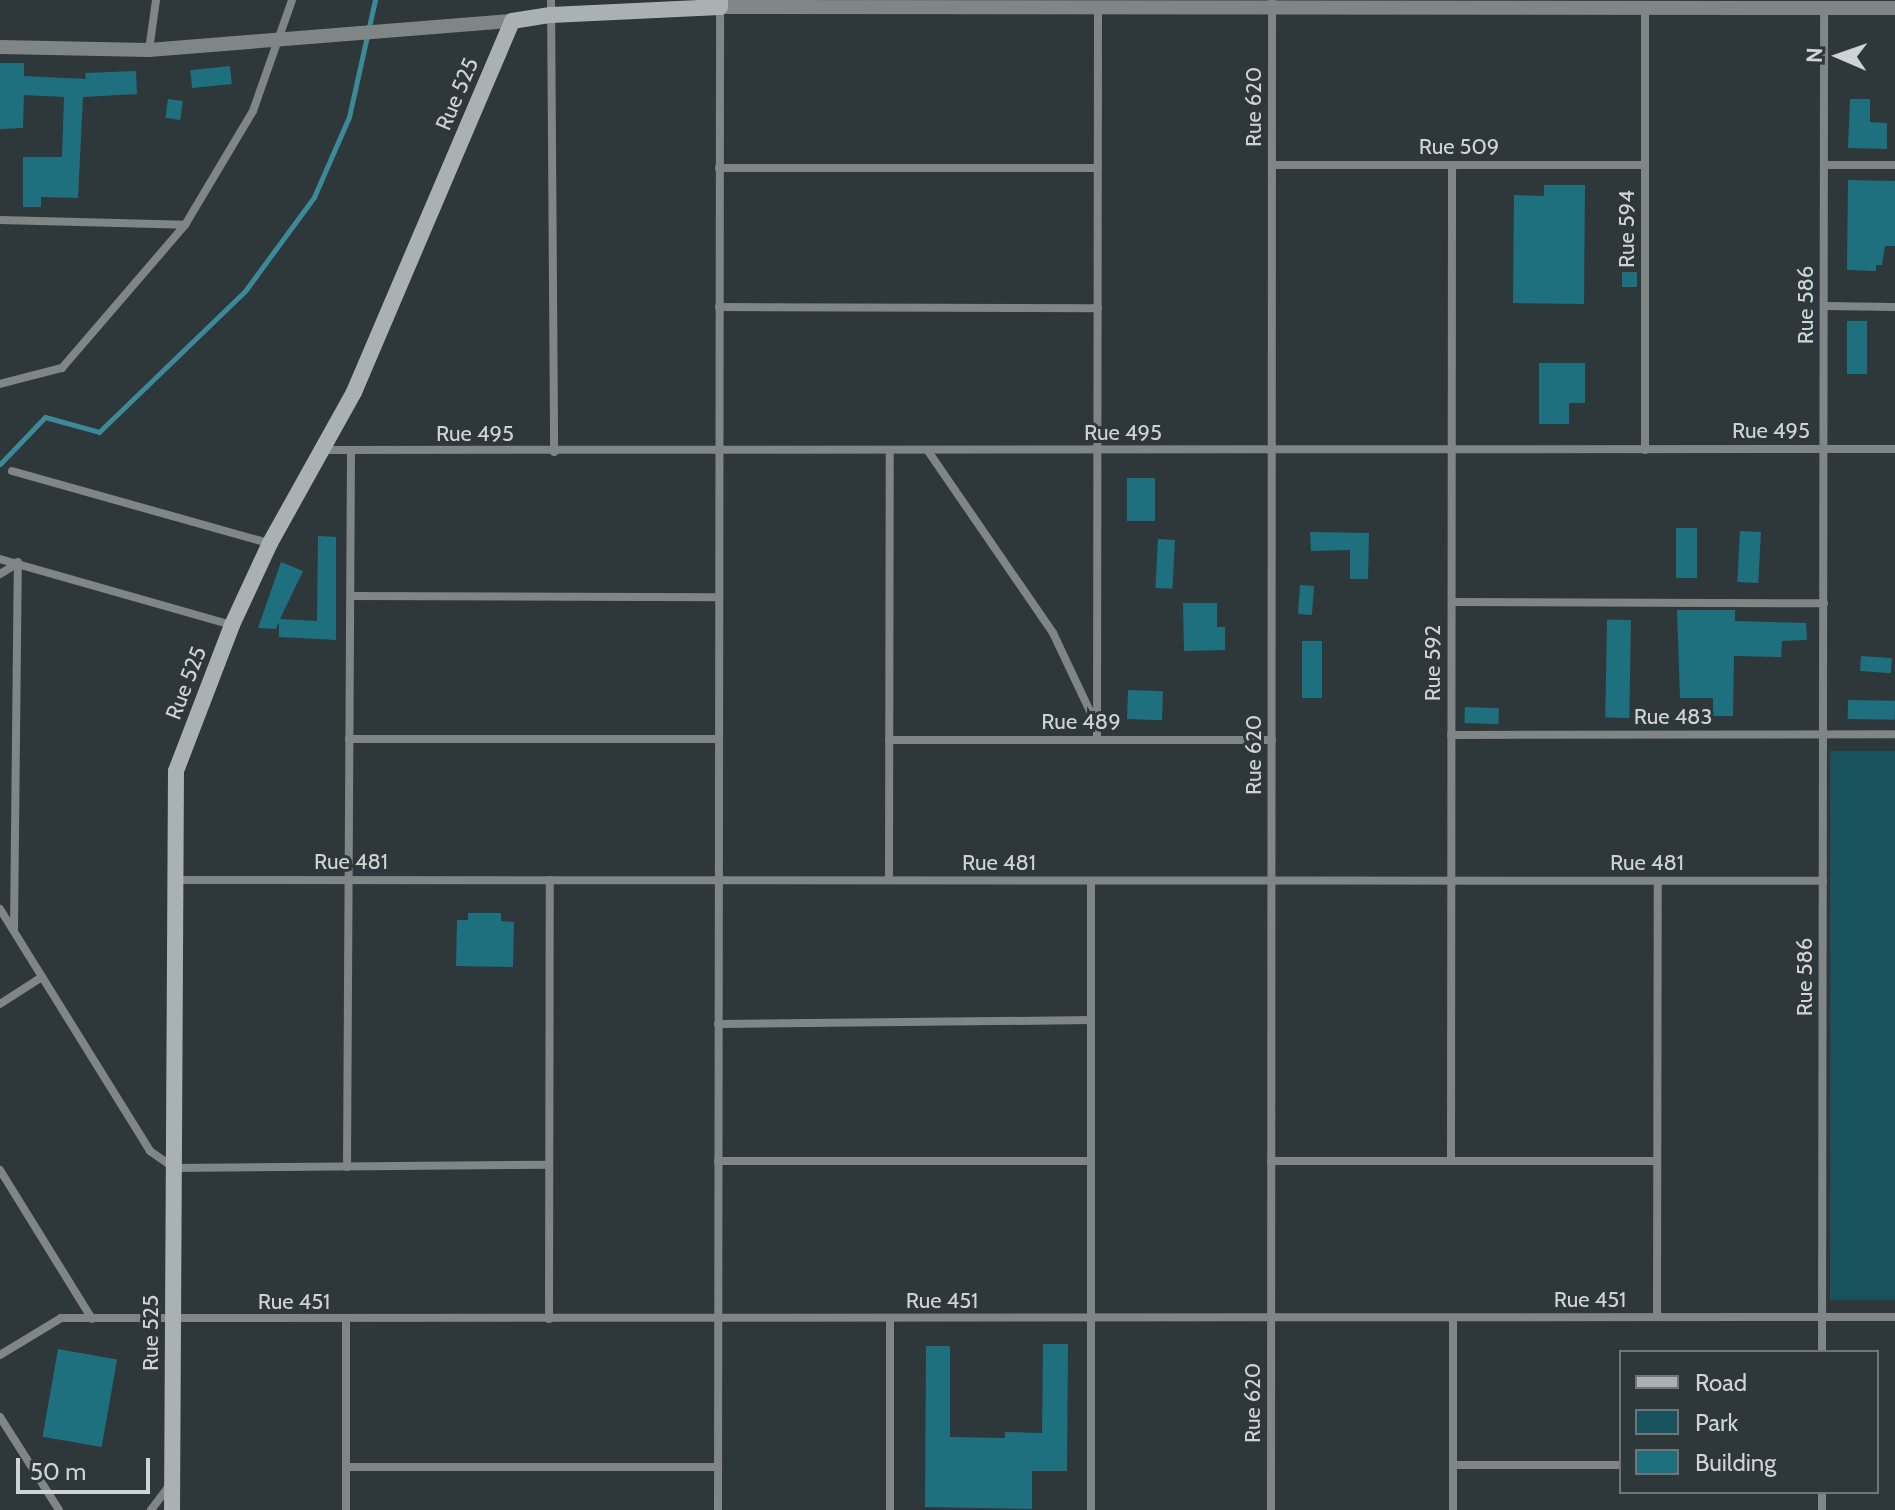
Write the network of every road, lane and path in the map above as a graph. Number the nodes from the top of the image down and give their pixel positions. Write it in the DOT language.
graph roads {
  1 [pos="156,0"];
  2 [pos="292,0"];
  3 [pos="720,4"];
  4 [pos="889,4"];
  5 [pos="1272,4"];
  6 [pos="1450,4"];
  7 [pos="1098,7"];
  8 [pos="551,8"];
  9 [pos="1645,8"];
  10 [pos="1824,8"];
  11 [pos="1895,8"];
  12 [pos="512,21"];
  13 [pos="279,37"];
  14 [pos="0,47"];
  15 [pos="149,50"];
  16 [pos="1272,165"];
  17 [pos="1452,165"];
  18 [pos="1645,165"];
  19 [pos="1824,165"];
  20 [pos="1895,165"];
  21 [pos="719,168"];
  22 [pos="1098,168"];
  23 [pos="0,220"];
  24 [pos="185,225"];
  25 [pos="1824,306"];
  26 [pos="719,307"];
  27 [pos="1895,307"];
  28 [pos="1098,308"];
  29 [pos="0,384"];
  30 [pos="1824,449"];
  31 [pos="1895,449"];
  32 [pos="324,450"];
  33 [pos="1272,450"];
  34 [pos="1452,450"];
  35 [pos="1645,450"];
  36 [pos="890,451"];
  37 [pos="928,451"];
  38 [pos="1098,451"];
  39 [pos="351,452"];
  40 [pos="554,452"];
  41 [pos="719,452"];
  42 [pos="12,471"];
  43 [pos="270,543"];
  44 [pos="0,559"];
  45 [pos="18,562"];
  46 [pos="0,574"];
  47 [pos="351,596"];
  48 [pos="719,597"];
  49 [pos="1452,602"];
  50 [pos="1824,603"];
  51 [pos="232,625"];
  52 [pos="1097,726"];
  53 [pos="1895,734"];
  54 [pos="1451,735"];
  55 [pos="1823,735"];
  56 [pos="349,739"];
  57 [pos="719,739"];
  58 [pos="889,740"];
  59 [pos="1097,740"];
  60 [pos="1272,740"];
  61 [pos="176,880"];
  62 [pos="349,880"];
  63 [pos="550,880"];
  64 [pos="719,880"];
  65 [pos="889,880"];
  66 [pos="1091,881"];
  67 [pos="1271,881"];
  68 [pos="1451,881"];
  69 [pos="1658,881"];
  70 [pos="1823,881"];
  71 [pos="0,909"];
  72 [pos="14,931"];
  73 [pos="42,977"];
  74 [pos="0,1004"];
  75 [pos="1091,1020"];
  76 [pos="718,1024"];
  77 [pos="718,1161"];
  78 [pos="1091,1161"];
  79 [pos="1271,1161"];
  80 [pos="1451,1161"];
  81 [pos="1657,1161"];
  82 [pos="549,1165"];
  83 [pos="347,1167"];
  84 [pos="174,1168"];
  85 [pos="0,1170"];
  86 [pos="1657,1317"];
  87 [pos="1822,1317"];
  88 [pos="1895,1317"];
  89 [pos="1091,1318"];
  90 [pos="1271,1318"];
  91 [pos="1453,1318"];
  92 [pos="92,1319"];
  93 [pos="549,1319"];
  94 [pos="718,1319"];
  95 [pos="890,1319"];
  96 [pos="173,1320"];
  97 [pos="346,1320"];
  98 [pos="1822,1350"];
  99 [pos="0,1355"];
  100 [pos="0,1417"];
  101 [pos="1453,1465"];
  102 [pos="1619,1465"];
  103 [pos="346,1467"];
  104 [pos="718,1467"];
  105 [pos="172,1482"];
  106 [pos="59,1510"];
  107 [pos="151,1510"];
  108 [pos="172,1510"];
  109 [pos="346,1510"];
  110 [pos="718,1510"];
  111 [pos="890,1510"];
  112 [pos="1091,1510"];
  113 [pos="1271,1510"];
  114 [pos="1453,1510"];
  1 -- 15 [label="street"];
  2 -- 13 [label="street"];
  3 -- 4 [label="street"];
  3 -- 8 [label="main road"];
  3 -- 21 [label="street"];
  4 -- 7 [label="street"];
  5 -- 6 [label="street"];
  5 -- 7 [label="street"];
  5 -- 16 [label="street, Rue 620"];
  6 -- 9 [label="street"];
  7 -- 22 [label="street"];
  8 -- 12 [label="main road"];
  8 -- 40 [label="street"];
  9 -- 10 [label="street"];
  9 -- 18 [label="street, Rue 594"];
  10 -- 11 [label="street"];
  10 -- 19 [label="street, Rue 586"];
  12 -- 13 [label="street"];
  12 -- 32 [label="main road, Rue 525"];
  13 -- 15 [label="street"];
  13 -- 24 [label="street"];
  14 -- 15 [label="street"];
  16 -- 17 [label="street, Rue 509"];
  16 -- 33 [label="street, Rue 620"];
  17 -- 18 [label="street, Rue 509"];
  17 -- 34 [label="street, Rue 592"];
  18 -- 35 [label="street, Rue 594"];
  19 -- 20 [label="street"];
  19 -- 25 [label="street, Rue 586"];
  21 -- 22 [label="street"];
  21 -- 26 [label="street"];
  22 -- 28 [label="street"];
  23 -- 24 [label="street"];
  24 -- 29 [label="street"];
  25 -- 27 [label="street"];
  25 -- 30 [label="street, Rue 586"];
  26 -- 28 [label="street"];
  26 -- 41 [label="street"];
  28 -- 38 [label="street"];
  30 -- 31 [label="street, Rue 495"];
  30 -- 35 [label="street, Rue 495"];
  30 -- 50 [label="street, Rue 586"];
  32 -- 39 [label="street, Rue 495"];
  32 -- 43 [label="main road, Rue 525"];
  33 -- 34 [label="street, Rue 495"];
  33 -- 38 [label="street, Rue 495"];
  33 -- 60 [label="street, Rue 620"];
  34 -- 35 [label="street, Rue 495"];
  34 -- 49 [label="street, Rue 592"];
  36 -- 37 [label="street, Rue 495"];
  36 -- 41 [label="street, Rue 495"];
  36 -- 58 [label="street"];
  37 -- 38 [label="street, Rue 495"];
  37 -- 52 [label="street"];
  38 -- 52 [label="street"];
  39 -- 40 [label="street, Rue 495"];
  39 -- 47 [label="street"];
  40 -- 41 [label="street, Rue 495"];
  41 -- 48 [label="street"];
  42 -- 43 [label="street"];
  43 -- 51 [label="main road, Rue 525"];
  44 -- 45 [label="street"];
  45 -- 46 [label="street"];
  45 -- 51 [label="street"];
  45 -- 72 [label="street"];
  47 -- 48 [label="street"];
  47 -- 56 [label="street"];
  48 -- 57 [label="street"];
  49 -- 50 [label="street"];
  49 -- 54 [label="street, Rue 592"];
  50 -- 55 [label="street, Rue 586"];
  51 -- 61 [label="main road, Rue 525"];
  52 -- 59 [label="street"];
  53 -- 55 [label="street, Rue 483"];
  54 -- 55 [label="street, Rue 483"];
  54 -- 68 [label="street, Rue 592"];
  55 -- 70 [label="street, Rue 586"];
  56 -- 57 [label="street"];
  56 -- 62 [label="street"];
  57 -- 64 [label="street"];
  58 -- 59 [label="street, Rue 489"];
  58 -- 65 [label="street"];
  59 -- 60 [label="street, Rue 489"];
  60 -- 67 [label="street, Rue 620"];
  61 -- 62 [label="street, Rue 481"];
  61 -- 84 [label="main road, Rue 525"];
  62 -- 63 [label="street, Rue 481"];
  62 -- 83 [label="street"];
  63 -- 64 [label="street, Rue 481"];
  63 -- 82 [label="street"];
  64 -- 65 [label="street, Rue 481"];
  64 -- 76 [label="street"];
  65 -- 66 [label="street, Rue 481"];
  66 -- 67 [label="street, Rue 481"];
  66 -- 75 [label="street"];
  67 -- 68 [label="street, Rue 481"];
  67 -- 79 [label="street, Rue 620"];
  68 -- 69 [label="street, Rue 481"];
  68 -- 80 [label="street, Rue 592"];
  69 -- 70 [label="street, Rue 481"];
  69 -- 81 [label="street"];
  70 -- 87 [label="street, Rue 586"];
  71 -- 72 [label="street"];
  72 -- 73 [label="street"];
  73 -- 74 [label="street"];
  73 -- 84 [label="street"];
  75 -- 76 [label="street"];
  75 -- 78 [label="street"];
  76 -- 77 [label="street"];
  77 -- 78 [label="street"];
  77 -- 94 [label="street"];
  78 -- 89 [label="street"];
  79 -- 80 [label="street"];
  79 -- 90 [label="street, Rue 620"];
  80 -- 81 [label="street"];
  81 -- 86 [label="street"];
  82 -- 83 [label="street"];
  82 -- 93 [label="street"];
  83 -- 84 [label="street"];
  84 -- 96 [label="main road, Rue 525"];
  85 -- 92 [label="street"];
  86 -- 87 [label="street, Rue 451"];
  86 -- 91 [label="street, Rue 451"];
  87 -- 88 [label="street, Rue 451"];
  87 -- 98 [label="street, Rue 586"];
  89 -- 90 [label="street, Rue 451"];
  89 -- 95 [label="street, Rue 451"];
  89 -- 112 [label="street"];
  90 -- 91 [label="street, Rue 451"];
  90 -- 113 [label="street, Rue 620"];
  91 -- 101 [label="street"];
  92 -- 96 [label="street, Rue 451"];
  92 -- 99 [label="street, Rue 451"];
  93 -- 94 [label="street, Rue 451"];
  93 -- 97 [label="street, Rue 451"];
  94 -- 95 [label="street, Rue 451"];
  94 -- 104 [label="street"];
  95 -- 111 [label="street"];
  96 -- 97 [label="street, Rue 451"];
  96 -- 105 [label="main road, Rue 525"];
  97 -- 103 [label="street"];
  100 -- 106 [label="street"];
  101 -- 102 [label="street"];
  101 -- 114 [label="street"];
  103 -- 104 [label="street"];
  103 -- 109 [label="street"];
  104 -- 110 [label="street"];
  105 -- 107 [label="street"];
  105 -- 108 [label="main road, Rue 525"];
}
